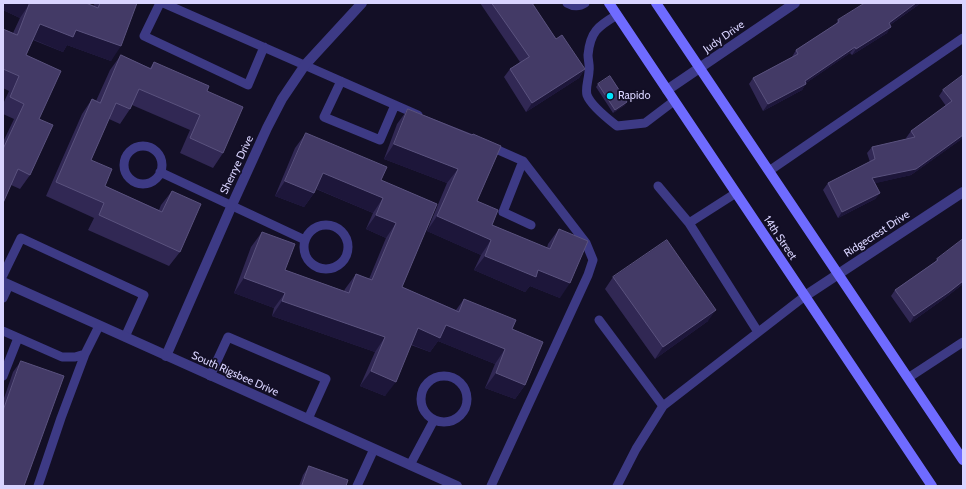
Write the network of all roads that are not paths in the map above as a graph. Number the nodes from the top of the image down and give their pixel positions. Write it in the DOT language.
graph roads {
  1 [pos="160,3"];
  2 [pos="163,3"];
  3 [pos="362,3"];
  4 [pos="567,3"];
  5 [pos="585,3"];
  6 [pos="609,3"];
  7 [pos="656,3"];
  8 [pos="795,3"];
  9 [pos="617,15"];
  10 [pos="963,38"];
  11 [pos="264,47"];
  12 [pos="305,65"];
  13 [pos="700,68"];
  14 [pos="341,81"];
  15 [pos="667,90"];
  16 [pos="674,101"];
  17 [pos="396,105"];
  18 [pos="424,117"];
  19 [pos="480,142"];
  20 [pos="523,161"];
  21 [pos="769,171"];
  22 [pos="160,172"];
  23 [pos="658,186"];
  24 [pos="963,192"];
  25 [pos="736,193"];
  26 [pos="232,205"];
  27 [pos="689,223"];
  28 [pos="531,225"];
  29 [pos="305,240"];
  30 [pos="838,274"];
  31 [pos="3,275"];
  32 [pos="6,284"];
  33 [pos="805,296"];
  34 [pos="3,298"];
  35 [pos="599,320"];
  36 [pos="99,326"];
  37 [pos="3,331"];
  38 [pos="758,332"];
  39 [pos="124,337"];
  40 [pos="18,338"];
  41 [pos="963,342"];
  42 [pos="85,354"];
  43 [pos="166,356"];
  44 [pos="3,376"];
  45 [pos="210,376"];
  46 [pos="908,378"];
  47 [pos="663,406"];
  48 [pos="308,419"];
  49 [pos="434,420"];
  50 [pos="374,449"];
  51 [pos="963,460"];
  52 [pos="410,465"];
  53 [pos="38,486"];
  54 [pos="357,486"];
  55 [pos="457,486"];
  56 [pos="491,486"];
  57 [pos="617,486"];
  58 [pos="932,486"];
  1 -- 11 [label="lane"];
  2 -- 11 [label="lane"];
  3 -- 12 [label="street, Sherrye Drive"];
  4 -- 5 [label="lane"];
  6 -- 9 [label="main road, 14th Street"];
  7 -- 13 [label="main road"];
  8 -- 13 [label="street, Judy Drive"];
  9 -- 15 [label="main road, 14th Street"];
  9 -- 16 [label="lane"];
  10 -- 21 [label="lane"];
  11 -- 12 [label="lane"];
  12 -- 14 [label="lane"];
  12 -- 26 [label="street, Sherrye Drive"];
  13 -- 15 [label="street, Judy Drive"];
  13 -- 21 [label="main road"];
  14 -- 17 [label="lane"];
  14 -- 17 [label="lane"];
  15 -- 16 [label="main road, 14th Street"];
  16 -- 25 [label="main road, 14th Street"];
  17 -- 18 [label="lane"];
  19 -- 20 [label="lane"];
  20 -- 28 [label="lane"];
  20 -- 56 [label="lane"];
  21 -- 30 [label="main road"];
  22 -- 22 [label="lane"];
  22 -- 26 [label="lane"];
  23 -- 27 [label="lane"];
  24 -- 30 [label="street, Ridgecrest Drive"];
  25 -- 27 [label="lane"];
  25 -- 33 [label="main road, 14th Street"];
  26 -- 29 [label="lane"];
  26 -- 43 [label="street, Sherrye Drive"];
  27 -- 38 [label="lane"];
  29 -- 29 [label="lane"];
  30 -- 33 [label="street, Ridgecrest Drive"];
  30 -- 46 [label="main road"];
  31 -- 39 [label="lane"];
  32 -- 34 [label="lane"];
  32 -- 36 [label="street, South Rigsbee Drive"];
  33 -- 38 [label="lane"];
  33 -- 58 [label="main road, 14th Street"];
  35 -- 47 [label="lane"];
  36 -- 39 [label="street, South Rigsbee Drive"];
  36 -- 42 [label="lane"];
  37 -- 40 [label="lane"];
  38 -- 47 [label="lane"];
  39 -- 43 [label="street, South Rigsbee Drive"];
  40 -- 42 [label="lane"];
  40 -- 44 [label="lane"];
  41 -- 46 [label="lane"];
  42 -- 53 [label="lane"];
  43 -- 45 [label="street, South Rigsbee Drive"];
  45 -- 48 [label="street, South Rigsbee Drive"];
  45 -- 48 [label="lane"];
  46 -- 51 [label="main road"];
  47 -- 57 [label="lane"];
  48 -- 50 [label="street, South Rigsbee Drive"];
  49 -- 49 [label="lane"];
  49 -- 52 [label="lane"];
  50 -- 52 [label="street, South Rigsbee Drive"];
  50 -- 54 [label="lane"];
  52 -- 55 [label="street, South Rigsbee Drive"];
}
